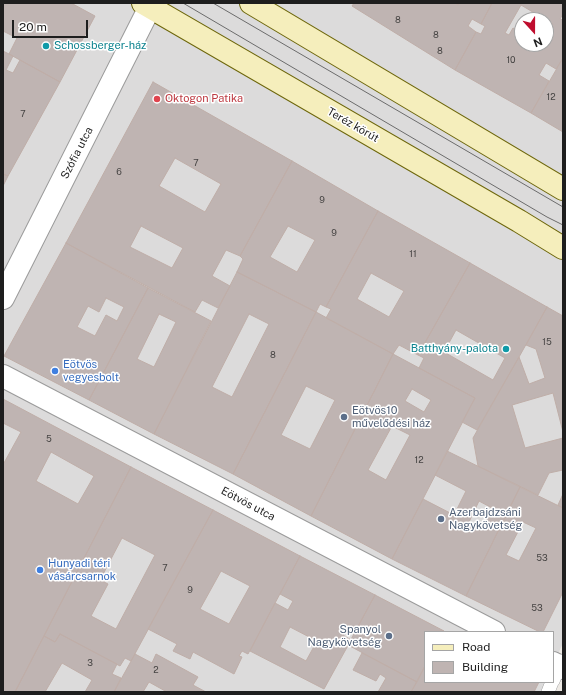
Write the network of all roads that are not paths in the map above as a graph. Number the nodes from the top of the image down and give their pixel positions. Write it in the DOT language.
graph roads {
  1 [pos="251,3"];
  2 [pos="146,5"];
  3 [pos="563,189"];
  4 [pos="563,248"];
  5 [pos="3,298"];
  6 [pos="3,376"];
  7 [pos="492,631"];
  1 -- 3 [label="main road"];
  2 -- 4 [label="main road, Teréz körút"];
  2 -- 5 [label="street, Szófia utca"];
  6 -- 7 [label="street, Eötvös utca"];
}
